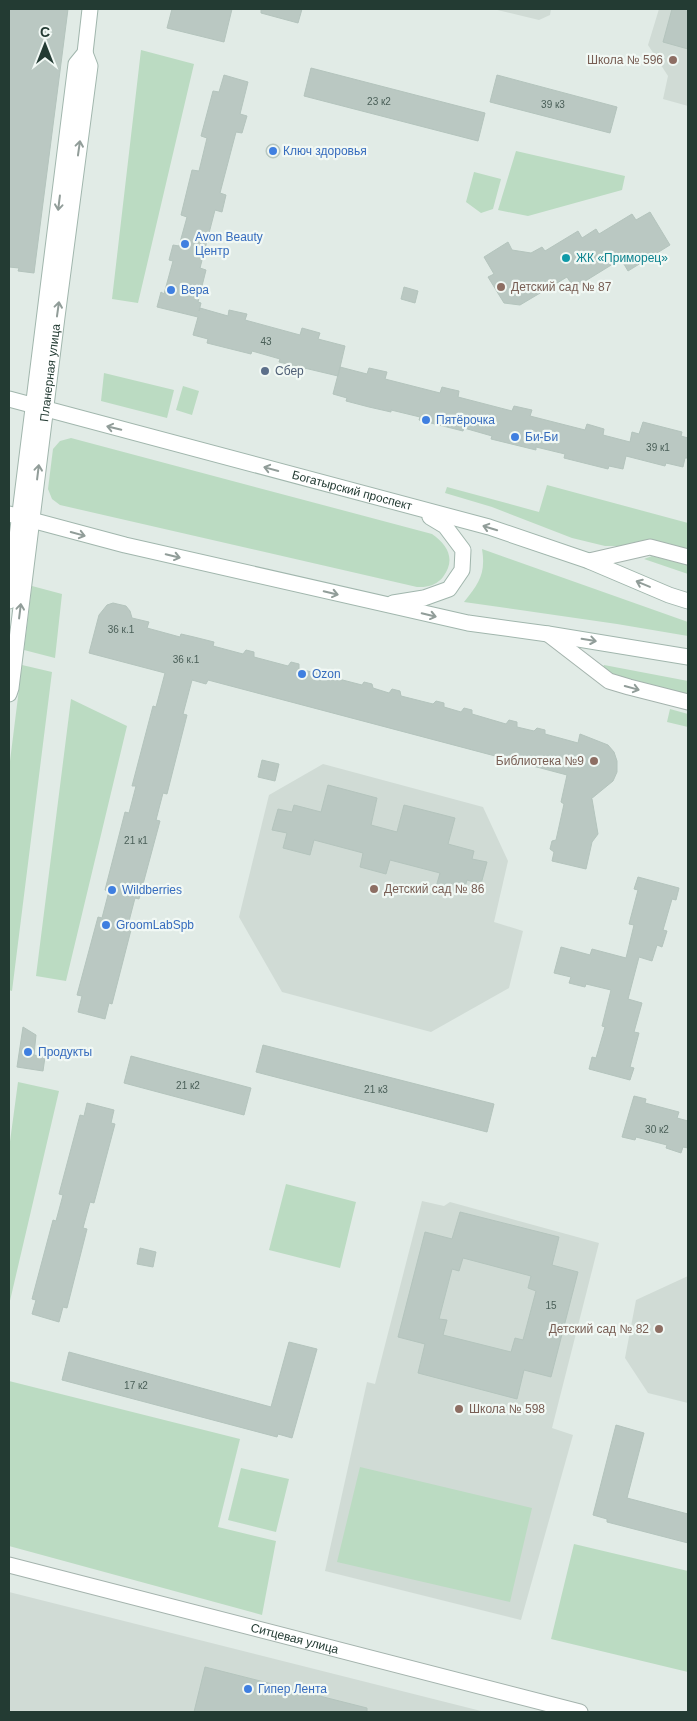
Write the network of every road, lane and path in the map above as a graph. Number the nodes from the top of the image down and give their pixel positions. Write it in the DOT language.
graph roads {
  1 [pos="90,9"];
  2 [pos="9,399"];
  3 [pos="39,408"];
  4 [pos="404,504"];
  5 [pos="20,517"];
  6 [pos="688,557"];
  7 [pos="589,561"];
  8 [pos="9,601"];
  9 [pos="688,601"];
  10 [pos="381,604"];
  11 [pos="548,634"];
  12 [pos="688,657"];
  13 [pos="9,694"];
  14 [pos="688,702"];
  15 [pos="9,1565"];
  16 [pos="580,1712"];
  1 -- 3 [label="main road, Планерная улица"];
  2 -- 3 [label="main road, Богатырский проспект"];
  4 -- 3 [label="main road, Богатырский проспект, one-way"];
  3 -- 5 [label="main road, Планерная улица"];
  7 -- 4 [label="main road, Богатырский проспект, one-way"];
  4 -- 10 [label="main road"];
  5 -- 8 [label="main road, Планерная улица"];
  5 -- 10 [label="main road, one-way"];
  13 -- 5 [label="main road, Планерная улица, one-way"];
  6 -- 7 [label="main road"];
  9 -- 7 [label="main road, Богатырский проспект, one-way"];
  10 -- 11 [label="main road, one-way"];
  11 -- 12 [label="main road, one-way"];
  11 -- 14 [label="main road, one-way"];
  15 -- 16 [label="main road, Ситцевая улица"];
}
